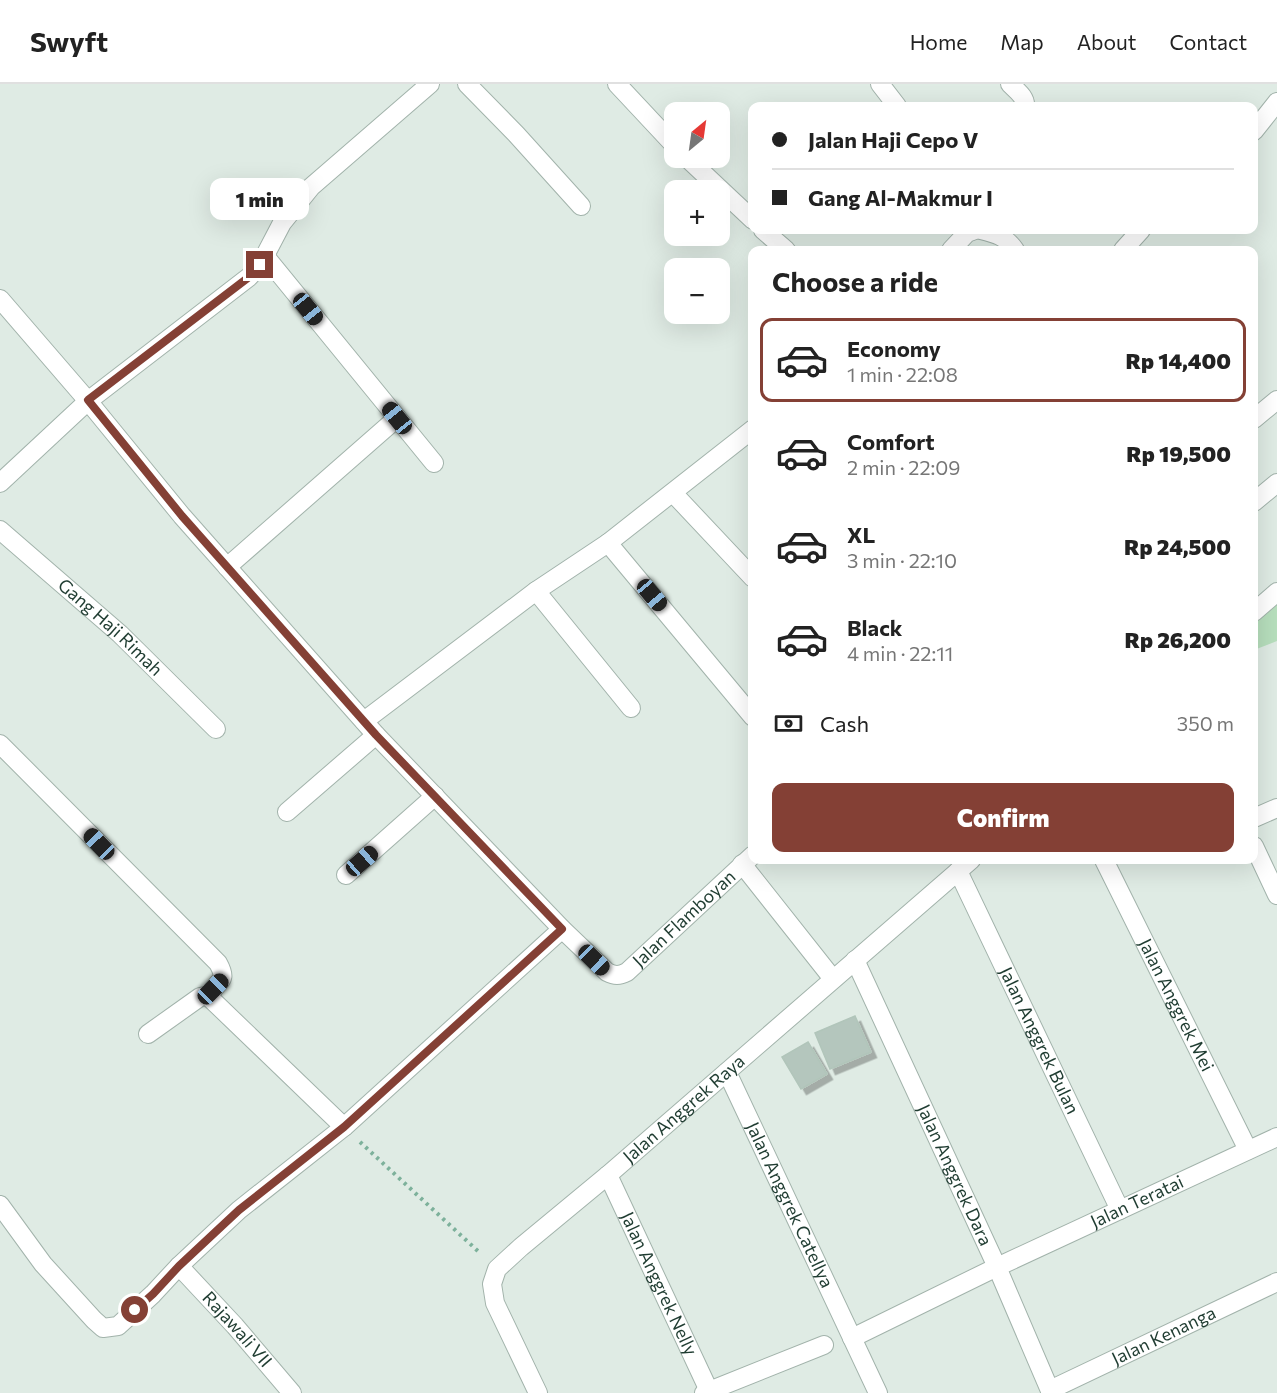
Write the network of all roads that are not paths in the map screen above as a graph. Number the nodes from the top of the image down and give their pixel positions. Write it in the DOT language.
graph roads {
  1 [pos="430,84"];
  2 [pos="467,84"];
  3 [pos="617,84"];
  4 [pos="879,84"];
  5 [pos="1010,84"];
  6 [pos="892,102"];
  7 [pos="1025,102"];
  8 [pos="1277,102"];
  9 [pos="1258,126"];
  10 [pos="664,134"];
  11 [pos="698,168"];
  12 [pos="581,206"];
  13 [pos="748,215"];
  14 [pos="768,234"];
  15 [pos="966,234"];
  16 [pos="999,234"];
  17 [pos="1137,234"];
  18 [pos="781,246"];
  19 [pos="955,246"];
  20 [pos="1012,246"];
  21 [pos="1127,246"];
  22 [pos="265,256"];
  23 [pos="0,299"];
  24 [pos="88,400"];
  25 [pos="1277,400"];
  26 [pos="1258,416"];
  27 [pos="397,418"];
  28 [pos="748,433"];
  29 [pos="434,463"];
  30 [pos="0,483"];
  31 [pos="1277,483"];
  32 [pos="673,493"];
  33 [pos="1258,499"];
  34 [pos="0,530"];
  35 [pos="608,543"];
  36 [pos="227,567"];
  37 [pos="748,573"];
  38 [pos="536,591"];
  39 [pos="1277,592"];
  40 [pos="1258,609"];
  41 [pos="631,708"];
  42 [pos="748,711"];
  43 [pos="370,728"];
  44 [pos="216,729"];
  45 [pos="0,744"];
  46 [pos="435,796"];
  47 [pos="1277,808"];
  48 [pos="287,812"];
  49 [pos="1258,816"];
  50 [pos="1258,855"];
  51 [pos="748,860"];
  52 [pos="751,864"];
  53 [pos="1106,864"];
  54 [pos="965,865"];
  55 [pos="346,875"];
  56 [pos="1277,895"];
  57 [pos="562,929"];
  58 [pos="855,960"];
  59 [pos="833,979"];
  60 [pos="210,995"];
  61 [pos="148,1034"];
  62 [pos="727,1072"];
  63 [pos="344,1127"];
  64 [pos="1277,1137"];
  65 [pos="1248,1150"];
  66 [pos="608,1174"];
  67 [pos="0,1205"];
  68 [pos="1120,1210"];
  69 [pos="179,1266"];
  70 [pos="997,1268"];
  71 [pos="1277,1282"];
  72 [pos="852,1338"];
  73 [pos="824,1345"];
  74 [pos="708,1392"];
  75 [pos="1051,1392"];
  76 [pos="292,1393"];
  77 [pos="538,1393"];
  78 [pos="878,1393"];
  1 -- 22 [label="street"];
  2 -- 12 [label="street"];
  3 -- 10 [label="street"];
  4 -- 6 [label="street"];
  5 -- 7 [label="street"];
  8 -- 9 [label="street"];
  11 -- 13 [label="street"];
  14 -- 18 [label="street"];
  15 -- 19 [label="street"];
  16 -- 20 [label="street"];
  17 -- 21 [label="street"];
  22 -- 24 [label="street"];
  22 -- 27 [label="street"];
  23 -- 24 [label="street"];
  24 -- 30 [label="street"];
  24 -- 36 [label="street"];
  25 -- 26 [label="street"];
  27 -- 29 [label="street"];
  27 -- 36 [label="street"];
  28 -- 32 [label="street"];
  31 -- 33 [label="street"];
  32 -- 35 [label="street"];
  32 -- 37 [label="street"];
  34 -- 44 [label="street, Gang Haji Rimah"];
  35 -- 38 [label="street"];
  35 -- 42 [label="street"];
  36 -- 43 [label="street"];
  38 -- 41 [label="street"];
  38 -- 43 [label="street"];
  39 -- 40 [label="street"];
  43 -- 46 [label="street"];
  43 -- 48 [label="street"];
  45 -- 60 [label="street"];
  46 -- 55 [label="street"];
  46 -- 57 [label="street"];
  47 -- 49 [label="street"];
  50 -- 56 [label="street"];
  51 -- 57 [label="street, Jalan Flamboyan"];
  52 -- 59 [label="street"];
  53 -- 65 [label="street, Jalan Anggrek Mei"];
  54 -- 58 [label="street, Jalan Anggrek Raya"];
  54 -- 68 [label="street, Jalan Anggrek Bulan"];
  57 -- 63 [label="street"];
  58 -- 59 [label="street, Jalan Anggrek Raya"];
  58 -- 70 [label="street, Jalan Anggrek Dara"];
  59 -- 62 [label="street, Jalan Anggrek Raya"];
  60 -- 61 [label="street"];
  60 -- 63 [label="street"];
  62 -- 66 [label="street, Jalan Anggrek Raya"];
  62 -- 72 [label="street, Jalan Anggrek Catellya"];
  63 -- 69 [label="street"];
  64 -- 65 [label="street, Jalan Teratai"];
  65 -- 68 [label="street, Jalan Teratai"];
  66 -- 74 [label="street, Jalan Anggrek Nelly"];
  66 -- 77 [label="street, Jalan Anggrek Raya"];
  67 -- 69 [label="street"];
  68 -- 70 [label="street, Jalan Teratai"];
  69 -- 76 [label="street, Rajawali VII"];
  70 -- 72 [label="street"];
  70 -- 75 [label="street, Jalan Anggrek Dara"];
  71 -- 75 [label="street, Jalan Kenanga"];
  72 -- 78 [label="street, Jalan Anggrek Catellya"];
  73 -- 74 [label="street"];
}
